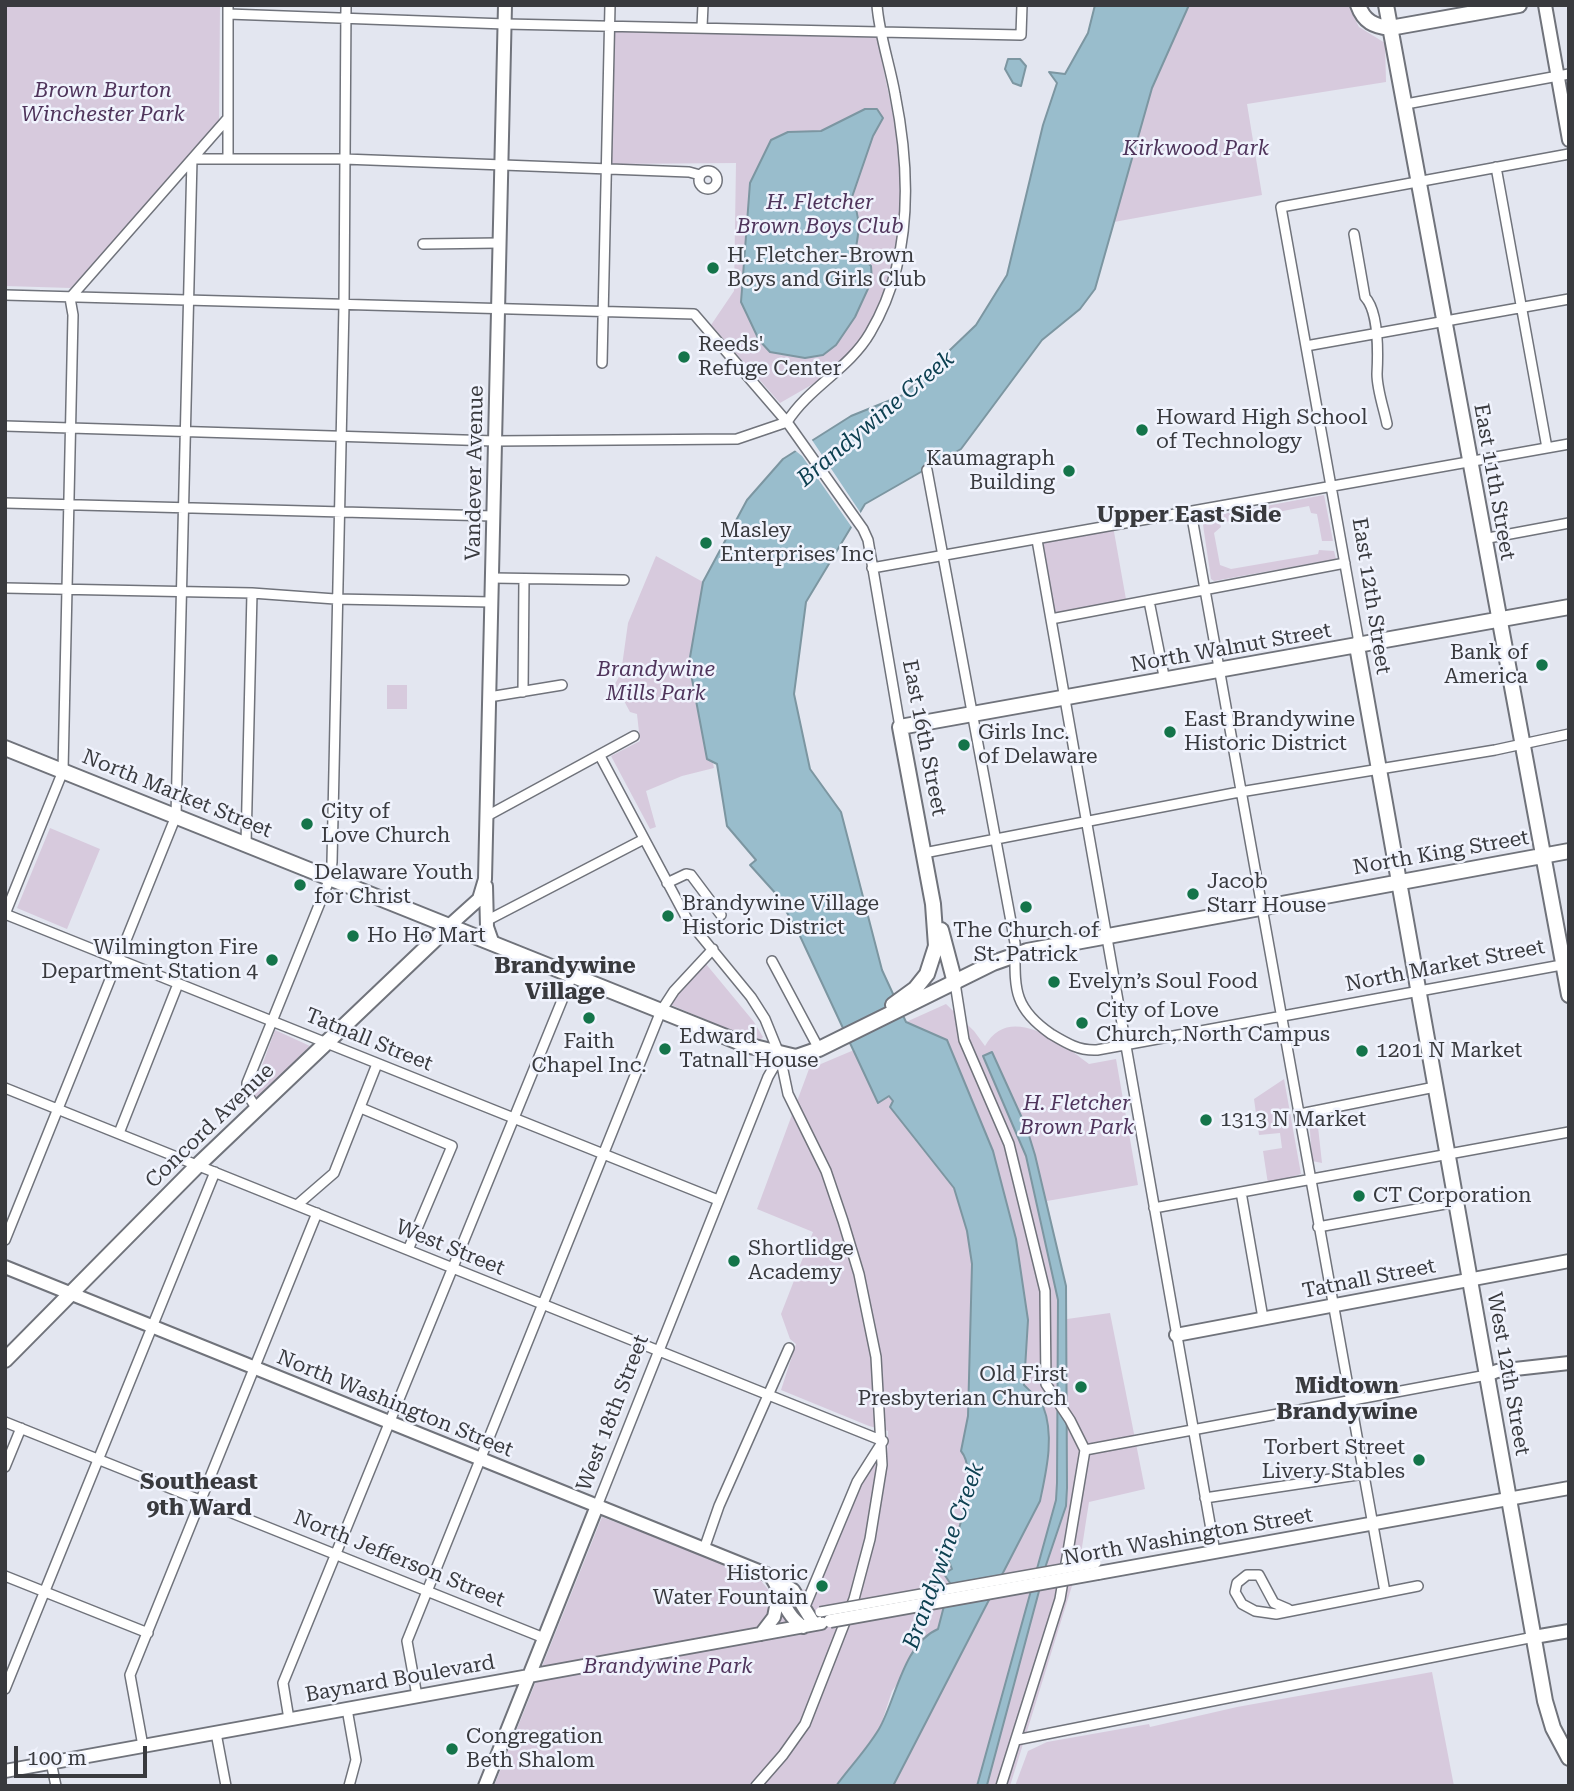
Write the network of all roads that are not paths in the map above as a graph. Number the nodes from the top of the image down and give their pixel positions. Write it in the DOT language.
graph roads {
  1 [pos="346,5"];
  2 [pos="505,5"];
  3 [pos="610,5"];
  4 [pos="703,5"];
  5 [pos="877,5"];
  6 [pos="1022,5"];
  7 [pos="1358,5"];
  8 [pos="1386,5"];
  9 [pos="1519,5"];
  10 [pos="1545,5"];
  11 [pos="228,10"];
  12 [pos="346,20"];
  13 [pos="505,24"];
  14 [pos="609,26"];
  15 [pos="702,27"];
  16 [pos="1390,28"];
  17 [pos="883,32"];
  18 [pos="1563,75"];
  19 [pos="1406,104"];
  20 [pos="228,118"];
  21 [pos="1569,140"];
  22 [pos="1569,154"];
  23 [pos="192,159"];
  24 [pos="228,159"];
  25 [pos="344,159"];
  26 [pos="501,166"];
  27 [pos="1496,167"];
  28 [pos="605,168"];
  29 [pos="699,175"];
  30 [pos="1419,181"];
  31 [pos="1354,234"];
  32 [pos="499,243"];
  33 [pos="423,244"];
  34 [pos="5,295"];
  35 [pos="69,298"];
  36 [pos="189,298"];
  37 [pos="1569,299"];
  38 [pos="344,304"];
  39 [pos="498,308"];
  40 [pos="1521,308"];
  41 [pos="603,310"];
  42 [pos="1444,322"];
  43 [pos="1376,335"];
  44 [pos="1306,346"];
  45 [pos="602,363"];
  46 [pos="787,422"];
  47 [pos="1387,424"];
  48 [pos="5,426"];
  49 [pos="72,429"];
  50 [pos="186,431"];
  51 [pos="342,436"];
  52 [pos="495,441"];
  53 [pos="1569,444"];
  54 [pos="1546,448"];
  55 [pos="1469,462"];
  56 [pos="927,470"];
  57 [pos="1332,486"];
  58 [pos="5,503"];
  59 [pos="68,504"];
  60 [pos="185,507"];
  61 [pos="1191,512"];
  62 [pos="339,513"];
  63 [pos="493,516"];
  64 [pos="1569,523"];
  65 [pos="1483,539"];
  66 [pos="1037,540"];
  67 [pos="944,557"];
  68 [pos="1345,563"];
  69 [pos="872,568"];
  70 [pos="492,578"];
  71 [pos="524,579"];
  72 [pos="624,580"];
  73 [pos="5,588"];
  74 [pos="1205,589"];
  75 [pos="68,590"];
  76 [pos="181,592"];
  77 [pos="252,593"];
  78 [pos="335,599"];
  79 [pos="1149,601"];
  80 [pos="492,602"];
  81 [pos="1569,607"];
  82 [pos="1051,619"];
  83 [pos="1498,620"];
  84 [pos="1357,646"];
  85 [pos="1220,671"];
  86 [pos="1165,681"];
  87 [pos="562,685"];
  88 [pos="523,692"];
  89 [pos="489,697"];
  90 [pos="1064,697"];
  91 [pos="974,712"];
  92 [pos="900,727"];
  93 [pos="1569,734"];
  94 [pos="634,736"];
  95 [pos="1521,743"];
  96 [pos="5,748"];
  97 [pos="600,755"];
  98 [pos="1379,770"];
  99 [pos="63,771"];
  100 [pos="1242,792"];
  101 [pos="176,816"];
  102 [pos="487,816"];
  103 [pos="1086,821"];
  104 [pos="644,839"];
  105 [pos="996,839"];
  106 [pos="246,844"];
  107 [pos="1569,851"];
  108 [pos="925,853"];
  109 [pos="1543,856"];
  110 [pos="330,878"];
  111 [pos="485,879"];
  112 [pos="667,883"];
  113 [pos="1399,883"];
  114 [pos="933,904"];
  115 [pos="1262,907"];
  116 [pos="5,914"];
  117 [pos="721,915"];
  118 [pos="488,920"];
  119 [pos="449,926"];
  120 [pos="1106,936"];
  121 [pos="493,944"];
  122 [pos="713,949"];
  123 [pos="1015,955"];
  124 [pos="118,960"];
  125 [pos="772,961"];
  126 [pos="1566,965"];
  127 [pos="572,976"];
  128 [pos="955,983"];
  129 [pos="178,984"];
  130 [pos="1419,993"];
  131 [pos="1569,995"];
  132 [pos="910,1000"];
  133 [pos="661,1011"];
  134 [pos="1283,1018"];
  135 [pos="272,1021"];
  136 [pos="325,1043"];
  137 [pos="1125,1045"];
  138 [pos="819,1049"];
  139 [pos="780,1056"];
  140 [pos="377,1064"];
  141 [pos="1435,1087"];
  142 [pos="5,1088"];
  143 [pos="361,1108"];
  144 [pos="58,1109"];
  145 [pos="257,1109"];
  146 [pos="1300,1114"];
  147 [pos="513,1119"];
  148 [pos="1569,1132"];
  149 [pos="119,1133"];
  150 [pos="1447,1154"];
  151 [pos="602,1155"];
  152 [pos="198,1166"];
  153 [pos="215,1172"];
  154 [pos="1310,1179"];
  155 [pos="1241,1192"];
  156 [pos="718,1200"];
  157 [pos="1456,1202"];
  158 [pos="297,1205"];
  159 [pos="1154,1208"];
  160 [pos="317,1213"];
  161 [pos="1318,1227"];
  162 [pos="5,1240"];
  163 [pos="408,1250"];
  164 [pos="1569,1261"];
  165 [pos="5,1267"];
  166 [pos="453,1268"];
  167 [pos="1470,1279"];
  168 [pos="72,1293"];
  169 [pos="542,1303"];
  170 [pos="1332,1305"];
  171 [pos="1263,1318"];
  172 [pos="152,1326"];
  173 [pos="1176,1335"];
  174 [pos="789,1348"];
  175 [pos="657,1352"];
  176 [pos="5,1360"];
  177 [pos="1569,1363"];
  178 [pos="255,1368"];
  179 [pos="1487,1375"];
  180 [pos="767,1394"];
  181 [pos="1351,1401"];
  182 [pos="5,1422"];
  183 [pos="388,1422"];
  184 [pos="21,1428"];
  185 [pos="1193,1430"];
  186 [pos="883,1441"];
  187 [pos="1084,1450"];
  188 [pos="480,1458"];
  189 [pos="99,1459"];
  190 [pos="5,1467"];
  191 [pos="1364,1474"];
  192 [pos="1569,1488"];
  193 [pos="1205,1499"];
  194 [pos="1509,1499"];
  195 [pos="201,1500"];
  196 [pos="597,1506"];
  197 [pos="1374,1523"];
  198 [pos="704,1549"];
  199 [pos="1215,1552"];
  200 [pos="335,1554"];
  201 [pos="5,1576"];
  202 [pos="775,1581"];
  203 [pos="1418,1586"];
  204 [pos="428,1590"];
  205 [pos="45,1592"];
  206 [pos="1385,1592"];
  207 [pos="1288,1609"];
  208 [pos="814,1617"];
  209 [pos="1569,1631"];
  210 [pos="148,1633"];
  211 [pos="761,1634"];
  212 [pos="1534,1637"];
  213 [pos="544,1638"];
  214 [pos="529,1675"];
  215 [pos="5,1689"];
  216 [pos="417,1696"];
  217 [pos="347,1709"];
  218 [pos="289,1719"];
  219 [pos="216,1733"];
  220 [pos="1016,1740"];
  221 [pos="143,1746"];
  222 [pos="1569,1758"];
  223 [pos="51,1762"];
  224 [pos="5,1771"];
  225 [pos="55,1786"];
  226 [pos="226,1786"];
  227 [pos="349,1786"];
  228 [pos="485,1786"];
  229 [pos="756,1786"];
  230 [pos="1001,1786"];
  1 -- 12 [label="street"];
  2 -- 13 [label="street, Vandever Avenue"];
  3 -- 14 [label="street"];
  4 -- 15 [label="street"];
  5 -- 17 [label="street"];
  6 -- 17 [label="street"];
  7 -- 16 [label="main road"];
  8 -- 16 [label="main road, East 11th Street"];
  9 -- 16 [label="main road"];
  10 -- 18 [label="street"];
  11 -- 12 [label="street"];
  11 -- 20 [label="street"];
  12 -- 13 [label="street"];
  12 -- 25 [label="street"];
  13 -- 14 [label="street"];
  13 -- 26 [label="street, Vandever Avenue"];
  14 -- 15 [label="street"];
  14 -- 28 [label="street"];
  15 -- 17 [label="street"];
  16 -- 19 [label="main road, East 11th Street"];
  17 -- 46 [label="street"];
  18 -- 19 [label="street"];
  18 -- 21 [label="street"];
  19 -- 30 [label="main road, East 11th Street"];
  20 -- 23 [label="street"];
  20 -- 24 [label="street"];
  22 -- 27 [label="street"];
  23 -- 24 [label="street"];
  23 -- 35 [label="street"];
  23 -- 36 [label="street"];
  24 -- 25 [label="street"];
  25 -- 26 [label="street"];
  25 -- 38 [label="street"];
  26 -- 28 [label="street"];
  26 -- 32 [label="street, Vandever Avenue"];
  27 -- 30 [label="street"];
  27 -- 40 [label="street"];
  28 -- 29 [label="street"];
  28 -- 41 [label="street"];
  30 -- 42 [label="main road, East 11th Street"];
  30 -- 44 [label="street, East 12th Street"];
  31 -- 43 [label="street"];
  32 -- 33 [label="street"];
  32 -- 39 [label="street, Vandever Avenue"];
  34 -- 35 [label="street, East 16th Street"];
  35 -- 36 [label="street, East 16th Street"];
  35 -- 49 [label="street"];
  36 -- 38 [label="street, East 16th Street"];
  36 -- 50 [label="street"];
  37 -- 40 [label="street"];
  38 -- 39 [label="street, East 16th Street"];
  38 -- 51 [label="street"];
  39 -- 41 [label="street, East 16th Street"];
  39 -- 52 [label="street, Vandever Avenue"];
  40 -- 42 [label="street"];
  40 -- 54 [label="street"];
  41 -- 45 [label="street"];
  41 -- 46 [label="street, East 16th Street"];
  42 -- 43 [label="street"];
  42 -- 55 [label="main road, East 11th Street"];
  43 -- 44 [label="street"];
  43 -- 47 [label="street"];
  44 -- 57 [label="street, East 12th Street"];
  46 -- 52 [label="street"];
  46 -- 69 [label="street, East 16th Street"];
  48 -- 49 [label="street"];
  49 -- 50 [label="street"];
  49 -- 59 [label="street"];
  50 -- 51 [label="street"];
  50 -- 60 [label="street"];
  51 -- 52 [label="street"];
  51 -- 62 [label="street"];
  52 -- 63 [label="street, Vandever Avenue"];
  53 -- 54 [label="street"];
  54 -- 55 [label="street"];
  55 -- 57 [label="street"];
  55 -- 65 [label="main road, East 11th Street"];
  56 -- 67 [label="street, North Market Street"];
  57 -- 61 [label="street"];
  57 -- 68 [label="street, East 12th Street"];
  58 -- 59 [label="street"];
  59 -- 60 [label="street"];
  59 -- 75 [label="street"];
  60 -- 62 [label="street"];
  60 -- 76 [label="street"];
  61 -- 66 [label="street"];
  61 -- 74 [label="street"];
  62 -- 63 [label="street"];
  62 -- 78 [label="street"];
  63 -- 70 [label="street, Vandever Avenue"];
  64 -- 65 [label="street"];
  65 -- 83 [label="main road, East 11th Street"];
  66 -- 67 [label="street"];
  66 -- 82 [label="street"];
  67 -- 69 [label="street"];
  67 -- 91 [label="street, North Market Street"];
  68 -- 74 [label="street"];
  68 -- 84 [label="street, East 12th Street"];
  69 -- 92 [label="street, East 16th Street"];
  70 -- 71 [label="street"];
  70 -- 80 [label="street, Vandever Avenue"];
  71 -- 72 [label="street"];
  71 -- 88 [label="street"];
  73 -- 75 [label="street"];
  74 -- 79 [label="street"];
  74 -- 85 [label="street"];
  75 -- 76 [label="street"];
  75 -- 99 [label="street"];
  76 -- 77 [label="street"];
  76 -- 101 [label="street"];
  77 -- 78 [label="street"];
  77 -- 106 [label="street"];
  78 -- 80 [label="street"];
  78 -- 110 [label="street"];
  79 -- 82 [label="street"];
  79 -- 86 [label="street"];
  80 -- 89 [label="street, Vandever Avenue"];
  81 -- 83 [label="main road, North Walnut Street"];
  82 -- 90 [label="street"];
  83 -- 84 [label="main road, North Walnut Street"];
  83 -- 95 [label="main road, East 11th Street"];
  84 -- 85 [label="main road, North Walnut Street"];
  84 -- 98 [label="main road, East 12th Street"];
  85 -- 86 [label="main road, North Walnut Street"];
  85 -- 100 [label="street"];
  86 -- 90 [label="main road, North Walnut Street"];
  87 -- 88 [label="street"];
  88 -- 89 [label="street"];
  89 -- 102 [label="street, Vandever Avenue"];
  90 -- 91 [label="main road, North Walnut Street"];
  90 -- 103 [label="street"];
  91 -- 92 [label="main road, North Walnut Street"];
  91 -- 105 [label="street, North Market Street"];
  92 -- 108 [label="main road, East 16th Street"];
  93 -- 95 [label="street"];
  94 -- 97 [label="street"];
  95 -- 98 [label="street"];
  95 -- 109 [label="main road, East 11th Street"];
  96 -- 99 [label="main road, North Market Street"];
  97 -- 102 [label="street"];
  97 -- 104 [label="street"];
  98 -- 100 [label="street"];
  98 -- 113 [label="main road, East 12th Street"];
  99 -- 101 [label="main road, North Market Street"];
  99 -- 116 [label="street"];
  100 -- 103 [label="street"];
  100 -- 115 [label="street"];
  101 -- 106 [label="main road, North Market Street"];
  101 -- 124 [label="street"];
  102 -- 111 [label="street, Vandever Avenue"];
  103 -- 105 [label="street"];
  103 -- 120 [label="street"];
  104 -- 112 [label="street"];
  104 -- 118 [label="street"];
  105 -- 108 [label="street"];
  105 -- 123 [label="street, North Market Street"];
  106 -- 110 [label="main road, North Market Street"];
  107 -- 109 [label="main road, North King Street"];
  108 -- 114 [label="main road, East 16th Street"];
  109 -- 113 [label="main road, North King Street"];
  109 -- 126 [label="main road, East 11th Street"];
  110 -- 119 [label="main road, North Market Street"];
  110 -- 135 [label="street"];
  111 -- 118 [label="street"];
  111 -- 119 [label="street, Vandever Avenue"];
  112 -- 117 [label="street"];
  112 -- 122 [label="street"];
  113 -- 115 [label="main road, North King Street"];
  113 -- 130 [label="main road, East 12th Street"];
  114 -- 128 [label="main road"];
  114 -- 132 [label="main road, East 16th Street"];
  115 -- 120 [label="main road, North King Street"];
  115 -- 134 [label="street"];
  116 -- 124 [label="street, Tatnall Street"];
  118 -- 121 [label="street"];
  119 -- 121 [label="main road, North Market Street"];
  119 -- 136 [label="main road, Concord Avenue"];
  120 -- 123 [label="main road, North King Street"];
  120 -- 137 [label="street"];
  121 -- 127 [label="main road, North Market Street"];
  122 -- 133 [label="street"];
  122 -- 139 [label="street"];
  123 -- 128 [label="main road, North King Street"];
  123 -- 137 [label="street, North Market Street"];
  124 -- 129 [label="street, Tatnall Street"];
  124 -- 144 [label="street"];
  125 -- 138 [label="street"];
  126 -- 130 [label="street, North Market Street"];
  126 -- 131 [label="main road, East 11th Street"];
  127 -- 133 [label="main road, North Market Street"];
  127 -- 147 [label="street"];
  128 -- 132 [label="main road, North Market Street"];
  128 -- 187 [label="street"];
  129 -- 135 [label="street, Tatnall Street"];
  129 -- 149 [label="street"];
  130 -- 134 [label="street, North Market Street"];
  130 -- 141 [label="main road, West 12th Street"];
  132 -- 138 [label="main road, North Market Street"];
  133 -- 139 [label="main road, North Market Street"];
  133 -- 151 [label="street"];
  134 -- 137 [label="street, North Market Street"];
  134 -- 146 [label="street"];
  135 -- 136 [label="street, Tatnall Street"];
  135 -- 145 [label="street"];
  136 -- 140 [label="street, Tatnall Street"];
  136 -- 145 [label="main road, Concord Avenue"];
  137 -- 159 [label="street"];
  138 -- 139 [label="main road, North Market Street"];
  139 -- 156 [label="street, West 18th Street"];
  139 -- 186 [label="street"];
  140 -- 143 [label="street"];
  140 -- 147 [label="street, Tatnall Street"];
  141 -- 146 [label="street"];
  141 -- 150 [label="main road, West 12th Street"];
  142 -- 144 [label="street, West Street"];
  143 -- 158 [label="street"];
  143 -- 163 [label="street"];
  144 -- 149 [label="street, West Street"];
  144 -- 162 [label="street"];
  145 -- 152 [label="main road, Concord Avenue"];
  146 -- 154 [label="street"];
  147 -- 151 [label="street, Tatnall Street"];
  147 -- 166 [label="street"];
  148 -- 150 [label="street"];
  149 -- 152 [label="street, West Street"];
  150 -- 154 [label="street"];
  150 -- 157 [label="main road, West 12th Street"];
  151 -- 156 [label="street, Tatnall Street"];
  151 -- 169 [label="street"];
  152 -- 153 [label="street, West Street"];
  152 -- 168 [label="main road, Concord Avenue"];
  153 -- 158 [label="street, West Street"];
  153 -- 172 [label="street"];
  154 -- 155 [label="street"];
  154 -- 161 [label="street"];
  155 -- 159 [label="street"];
  155 -- 171 [label="street"];
  156 -- 175 [label="street, West 18th Street"];
  157 -- 161 [label="street"];
  157 -- 167 [label="main road, West 12th Street"];
  158 -- 160 [label="street, West Street"];
  159 -- 173 [label="street"];
  160 -- 163 [label="street, West Street"];
  160 -- 178 [label="street"];
  161 -- 170 [label="street"];
  163 -- 166 [label="street, West Street"];
  164 -- 167 [label="street, Tatnall Street"];
  165 -- 168 [label="street, North Washington Street"];
  166 -- 169 [label="street, West Street"];
  166 -- 183 [label="street"];
  167 -- 170 [label="street, Tatnall Street"];
  167 -- 179 [label="main road, West 12th Street"];
  168 -- 172 [label="street, North Washington Street"];
  168 -- 176 [label="main road, Concord Avenue"];
  169 -- 175 [label="street, West Street"];
  169 -- 188 [label="street"];
  170 -- 171 [label="street, Tatnall Street"];
  170 -- 181 [label="street"];
  171 -- 173 [label="street, Tatnall Street"];
  172 -- 178 [label="street, North Washington Street"];
  172 -- 189 [label="street"];
  173 -- 185 [label="street"];
  174 -- 180 [label="street"];
  175 -- 180 [label="street, West Street"];
  175 -- 196 [label="street, West 18th Street"];
  177 -- 179 [label="street"];
  178 -- 183 [label="street, North Washington Street"];
  178 -- 195 [label="street"];
  179 -- 181 [label="street"];
  179 -- 194 [label="main road, West 12th Street"];
  180 -- 186 [label="street, West Street"];
  180 -- 198 [label="street"];
  181 -- 185 [label="street"];
  181 -- 191 [label="street"];
  182 -- 184 [label="street, North Jefferson Street"];
  183 -- 188 [label="street, North Washington Street"];
  183 -- 200 [label="street"];
  184 -- 189 [label="street, North Jefferson Street"];
  184 -- 190 [label="street"];
  185 -- 187 [label="street"];
  185 -- 193 [label="street"];
  186 -- 208 [label="street"];
  186 -- 229 [label="street"];
  187 -- 220 [label="street"];
  188 -- 196 [label="street, North Washington Street"];
  188 -- 204 [label="street"];
  189 -- 195 [label="street, North Jefferson Street"];
  189 -- 205 [label="street"];
  191 -- 193 [label="street"];
  191 -- 197 [label="street"];
  192 -- 194 [label="street, North Washington Street"];
  193 -- 199 [label="street"];
  194 -- 197 [label="street, North Washington Street"];
  194 -- 212 [label="main road, West 12th Street"];
  195 -- 200 [label="street, North Jefferson Street"];
  195 -- 210 [label="street"];
  196 -- 198 [label="street, North Washington Street"];
  196 -- 213 [label="street, West 18th Street"];
  197 -- 199 [label="street, North Washington Street"];
  197 -- 206 [label="street"];
  198 -- 202 [label="street, North Washington Street"];
  199 -- 208 [label="street, North Washington Street, bridge"];
  200 -- 204 [label="street, North Jefferson Street"];
  200 -- 218 [label="street"];
  201 -- 205 [label="street"];
  202 -- 208 [label="street, North Washington Street"];
  202 -- 211 [label="street"];
  203 -- 206 [label="street"];
  204 -- 213 [label="street, North Jefferson Street"];
  204 -- 216 [label="street"];
  205 -- 210 [label="street"];
  205 -- 215 [label="street"];
  206 -- 207 [label="street"];
  207 -- 207 [label="street"];
  208 -- 211 [label="street, Baynard Boulevard"];
  209 -- 212 [label="street"];
  210 -- 221 [label="street"];
  211 -- 214 [label="street, Baynard Boulevard"];
  212 -- 220 [label="street"];
  212 -- 222 [label="main road, West 12th Street"];
  213 -- 214 [label="street, West 18th Street"];
  214 -- 216 [label="street, Baynard Boulevard"];
  214 -- 228 [label="street, West 18th Street"];
  216 -- 217 [label="street, Baynard Boulevard"];
  217 -- 218 [label="street, Baynard Boulevard"];
  217 -- 227 [label="street"];
  218 -- 219 [label="street, Baynard Boulevard"];
  219 -- 221 [label="street, Baynard Boulevard"];
  219 -- 226 [label="street"];
  220 -- 230 [label="street"];
  221 -- 223 [label="street, Baynard Boulevard"];
  223 -- 224 [label="street, Baynard Boulevard"];
  223 -- 225 [label="street"];
}
